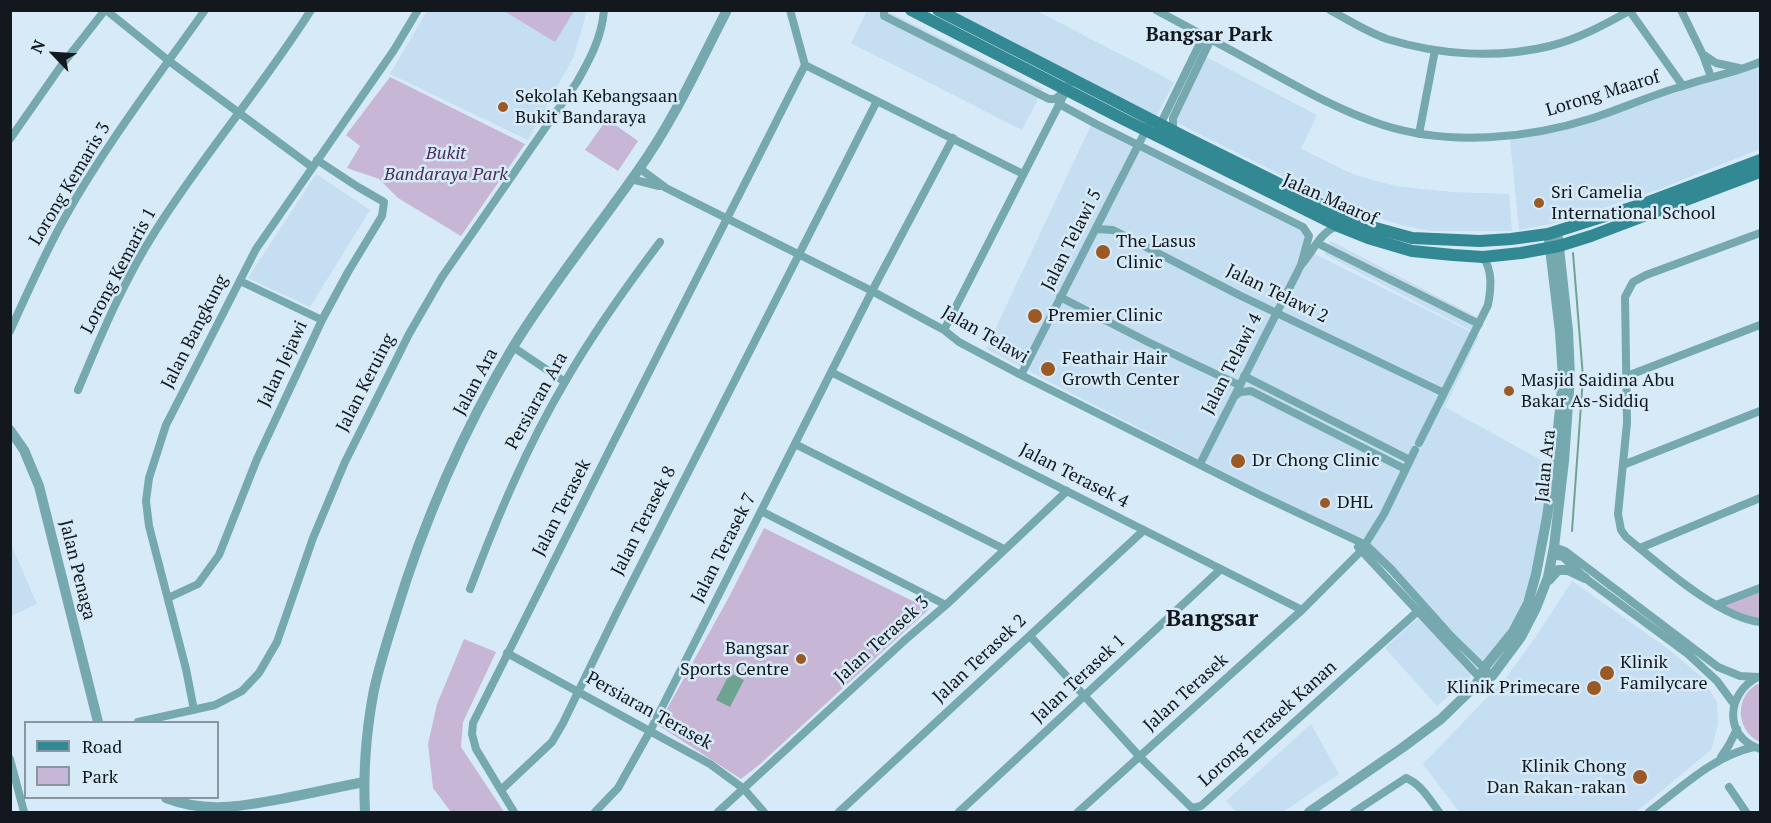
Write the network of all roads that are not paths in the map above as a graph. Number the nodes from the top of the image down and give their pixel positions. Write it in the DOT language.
graph roads {
  1 [pos="105,10"];
  2 [pos="205,10"];
  3 [pos="311,10"];
  4 [pos="418,10"];
  5 [pos="604,10"];
  6 [pos="727,10"];
  7 [pos="790,10"];
  8 [pos="884,10"];
  9 [pos="911,10"];
  10 [pos="938,10"];
  11 [pos="1156,10"];
  12 [pos="1330,10"];
  13 [pos="1681,10"];
  14 [pos="1629,11"];
  15 [pos="942,27"];
  16 [pos="925,37"];
  17 [pos="1207,37"];
  18 [pos="1436,50"];
  19 [pos="1200,51"];
  20 [pos="1703,55"];
  21 [pos="169,61"];
  22 [pos="1761,62"];
  23 [pos="805,65"];
  24 [pos="1744,69"];
  25 [pos="1711,77"];
  26 [pos="1069,85"];
  27 [pos="1683,86"];
  28 [pos="1049,99"];
  29 [pos="877,101"];
  30 [pos="1059,104"];
  31 [pos="238,113"];
  32 [pos="1153,128"];
  33 [pos="1173,131"];
  34 [pos="1045,132"];
  35 [pos="1419,134"];
  36 [pos="953,138"];
  37 [pos="10,140"];
  38 [pos="1139,146"];
  39 [pos="1761,160"];
  40 [pos="314,163"];
  41 [pos="639,168"];
  42 [pos="1023,174"];
  43 [pos="1759,174"];
  44 [pos="631,179"];
  45 [pos="666,188"];
  46 [pos="1306,211"];
  47 [pos="727,219"];
  48 [pos="1338,226"];
  49 [pos="1303,227"];
  50 [pos="1096,229"];
  51 [pos="1552,232"];
  52 [pos="1761,233"];
  53 [pos="660,242"];
  54 [pos="1317,243"];
  55 [pos="1555,247"];
  56 [pos="798,254"];
  57 [pos="1483,256"];
  58 [pos="1302,265"];
  59 [pos="240,281"];
  60 [pos="872,291"];
  61 [pos="1060,297"];
  62 [pos="1277,312"];
  63 [pos="322,320"];
  64 [pos="1479,324"];
  65 [pos="1761,325"];
  66 [pos="944,330"];
  67 [pos="10,331"];
  68 [pos="513,347"];
  69 [pos="831,372"];
  70 [pos="1021,375"];
  71 [pos="1244,376"];
  72 [pos="1627,376"];
  73 [pos="565,382"];
  74 [pos="1239,385"];
  75 [pos="78,390"];
  76 [pos="1444,393"];
  77 [pos="1232,399"];
  78 [pos="1761,411"];
  79 [pos="10,430"];
  80 [pos="795,444"];
  81 [pos="1410,460"];
  82 [pos="1200,464"];
  83 [pos="1623,465"];
  84 [pos="1405,469"];
  85 [pos="1067,491"];
  86 [pos="1761,498"];
  87 [pos="761,511"];
  88 [pos="1546,517"];
  89 [pos="1144,530"];
  90 [pos="1363,548"];
  91 [pos="1640,548"];
  92 [pos="1004,549"];
  93 [pos="1553,551"];
  94 [pos="1221,569"];
  95 [pos="1585,578"];
  96 [pos="1544,588"];
  97 [pos="1761,588"];
  98 [pos="470,589"];
  99 [pos="168,598"];
  100 [pos="946,605"];
  101 [pos="1716,605"];
  102 [pos="1302,610"];
  103 [pos="1418,611"];
  104 [pos="1761,622"];
  105 [pos="1029,636"];
  106 [pos="507,653"];
  107 [pos="1486,674"];
  108 [pos="1759,676"];
  109 [pos="578,692"];
  110 [pos="1084,696"];
  111 [pos="1734,704"];
  112 [pos="194,710"];
  113 [pos="98,721"];
  114 [pos="147,721"];
  115 [pos="1737,729"];
  116 [pos="650,731"];
  117 [pos="1757,748"];
  118 [pos="1140,757"];
  119 [pos="10,759"];
  120 [pos="1719,760"];
  121 [pos="364,782"];
  122 [pos="1729,787"];
  123 [pos="744,789"];
  124 [pos="501,790"];
  125 [pos="169,799"];
  126 [pos="24,813"];
  127 [pos="365,813"];
  128 [pos="514,813"];
  129 [pos="595,813"];
  130 [pos="718,813"];
  131 [pos="764,813"];
  132 [pos="839,813"];
  133 [pos="959,813"];
  134 [pos="1078,813"];
  135 [pos="1309,813"];
  136 [pos="1354,813"];
  137 [pos="1439,813"];
  138 [pos="1648,813"];
  139 [pos="1746,813"];
  1 -- 21 [label="street"];
  1 -- 37 [label="street"];
  2 -- 21 [label="street, Lorong Kemaris 3"];
  3 -- 31 [label="street, Lorong Kemaris 1"];
  4 -- 40 [label="street, Jalan Bangkung"];
  5 -- 112 [label="street, Jalan Keruing"];
  6 -- 41 [label="street, Jalan Ara"];
  7 -- 23 [label="street"];
  8 -- 16 [label="street"];
  9 -- 15 [label="main road, Jalan Maarof"];
  10 -- 26 [label="main road, Jalan Maarof"];
  11 -- 17 [label="street, Lorong Maarof"];
  12 -- 18 [label="street"];
  13 -- 20 [label="street"];
  14 -- 18 [label="street"];
  14 -- 27 [label="street"];
  15 -- 16 [label="street"];
  15 -- 26 [label="main road, Jalan Maarof"];
  16 -- 28 [label="street"];
  17 -- 19 [label="street"];
  17 -- 35 [label="street, Lorong Maarof"];
  18 -- 35 [label="street"];
  19 -- 32 [label="street, Jalan Telawi 5"];
  19 -- 33 [label="street"];
  20 -- 24 [label="street"];
  20 -- 25 [label="street"];
  21 -- 31 [label="street"];
  21 -- 67 [label="street, Lorong Kemaris 3"];
  22 -- 24 [label="street, Lorong Maarof"];
  23 -- 29 [label="street"];
  23 -- 47 [label="street, Jalan Terasek"];
  24 -- 25 [label="street, Lorong Maarof"];
  25 -- 27 [label="street, Lorong Maarof"];
  26 -- 28 [label="street"];
  26 -- 30 [label="street"];
  26 -- 32 [label="main road, Jalan Maarof"];
  27 -- 35 [label="street, Lorong Maarof"];
  28 -- 34 [label="street"];
  29 -- 36 [label="street"];
  29 -- 56 [label="street, Jalan Terasek 8"];
  30 -- 34 [label="street"];
  30 -- 38 [label="street, Jalan Maarof"];
  31 -- 40 [label="street"];
  31 -- 75 [label="street, Lorong Kemaris 1"];
  32 -- 33 [label="main road, Jalan Maarof"];
  32 -- 38 [label="street, Jalan Telawi 5"];
  32 -- 46 [label="main road, Jalan Maarof"];
  33 -- 51 [label="main road, Jalan Maarof"];
  34 -- 42 [label="street"];
  36 -- 42 [label="street"];
  36 -- 60 [label="street, Jalan Terasek 7"];
  38 -- 49 [label="street, Jalan Maarof"];
  38 -- 50 [label="street, Jalan Telawi 5"];
  39 -- 51 [label="main road, Jalan Maarof"];
  40 -- 59 [label="street, Jalan Bangkung"];
  40 -- 63 [label="street, Jalan Jejawi"];
  41 -- 44 [label="street, Jalan Ara"];
  41 -- 45 [label="street, Jalan Telawi"];
  42 -- 66 [label="street"];
  43 -- 55 [label="main road, Jalan Maarof"];
  44 -- 45 [label="street, Jalan Telawi"];
  44 -- 68 [label="street, Jalan Ara"];
  45 -- 47 [label="street, Jalan Telawi"];
  46 -- 48 [label="main road, Jalan Maarof"];
  46 -- 49 [label="street"];
  47 -- 56 [label="street, Jalan Telawi"];
  47 -- 106 [label="street, Jalan Terasek"];
  48 -- 54 [label="street, Jalan Telawi 4"];
  48 -- 57 [label="main road, Jalan Maarof"];
  49 -- 58 [label="street, Jalan Maarof"];
  50 -- 61 [label="street, Jalan Telawi 5"];
  50 -- 62 [label="street, Jalan Telawi 2"];
  51 -- 55 [label="street, Jalan Ara"];
  52 -- 72 [label="street"];
  53 -- 73 [label="street, Persiaran Ara"];
  54 -- 58 [label="street, Jalan Telawi 4"];
  54 -- 64 [label="street"];
  55 -- 57 [label="main road, Jalan Maarof"];
  55 -- 88 [label="street, Jalan Ara"];
  55 -- 93 [label="street, Jalan Ara"];
  56 -- 60 [label="street, Jalan Telawi"];
  56 -- 109 [label="street, Jalan Terasek 8"];
  57 -- 64 [label="street, Jalan Terasek"];
  58 -- 62 [label="street, Jalan Telawi 4"];
  59 -- 63 [label="street"];
  59 -- 99 [label="street, Jalan Bangkung"];
  60 -- 66 [label="street, Jalan Telawi"];
  60 -- 69 [label="street, Jalan Terasek 7"];
  61 -- 70 [label="street, Jalan Telawi 5"];
  61 -- 74 [label="street"];
  62 -- 71 [label="street, Jalan Telawi 4"];
  62 -- 76 [label="street, Jalan Telawi 2"];
  63 -- 99 [label="street, Jalan Jejawi"];
  64 -- 76 [label="street, Jalan Terasek"];
  65 -- 72 [label="street"];
  66 -- 70 [label="street, Jalan Telawi"];
  68 -- 73 [label="street, Persiaran Ara"];
  68 -- 121 [label="street, Jalan Ara"];
  69 -- 80 [label="street, Jalan Terasek 7"];
  69 -- 85 [label="street, Jalan Terasek 4"];
  70 -- 82 [label="street, Jalan Telawi"];
  71 -- 74 [label="street, Jalan Telawi 4"];
  71 -- 81 [label="street"];
  72 -- 83 [label="street"];
  73 -- 98 [label="street, Persiaran Ara"];
  74 -- 77 [label="street, Jalan Telawi 4"];
  76 -- 81 [label="street, Jalan Terasek"];
  77 -- 82 [label="street, Jalan Telawi 4"];
  77 -- 84 [label="street"];
  78 -- 83 [label="street"];
  79 -- 113 [label="street, Jalan Penaga"];
  80 -- 87 [label="street, Jalan Terasek 7"];
  80 -- 92 [label="street"];
  81 -- 84 [label="street, Jalan Terasek"];
  82 -- 90 [label="street, Jalan Telawi"];
  83 -- 91 [label="street"];
  84 -- 90 [label="street, Jalan Terasek"];
  85 -- 89 [label="street, Jalan Terasek 4"];
  85 -- 92 [label="street, Jalan Terasek 3"];
  86 -- 91 [label="street"];
  87 -- 100 [label="street"];
  87 -- 116 [label="street, Jalan Terasek 7"];
  88 -- 93 [label="street"];
  88 -- 107 [label="street, Jalan Ara"];
  89 -- 94 [label="street, Jalan Terasek 4"];
  89 -- 105 [label="street, Jalan Terasek 2"];
  90 -- 102 [label="street, Jalan Terasek"];
  90 -- 103 [label="street, Jalan Telawi"];
  90 -- 107 [label="street, Jalan Telawi"];
  91 -- 101 [label="street"];
  92 -- 100 [label="street, Jalan Terasek 3"];
  93 -- 95 [label="street"];
  93 -- 96 [label="street, Jalan Ara"];
  93 -- 108 [label="street"];
  94 -- 102 [label="street, Jalan Terasek 4"];
  94 -- 110 [label="street, Jalan Terasek 1"];
  95 -- 96 [label="street"];
  95 -- 111 [label="street"];
  96 -- 107 [label="street, Jalan Ara"];
  97 -- 101 [label="street"];
  99 -- 112 [label="street, Jalan Bangkung"];
  100 -- 123 [label="street, Jalan Terasek 3"];
  101 -- 104 [label="street"];
  102 -- 118 [label="street, Jalan Terasek"];
  103 -- 107 [label="street, Jalan Telawi"];
  103 -- 118 [label="street, Lorong Terasek Kanan"];
  105 -- 110 [label="street"];
  105 -- 132 [label="street, Jalan Terasek 2"];
  106 -- 109 [label="street, Persiaran Terasek"];
  106 -- 124 [label="street, Jalan Terasek"];
  107 -- 135 [label="street, Jalan Ara"];
  108 -- 111 [label="street"];
  109 -- 116 [label="street, Persiaran Terasek"];
  109 -- 124 [label="street, Jalan Terasek 8"];
  110 -- 118 [label="street"];
  110 -- 133 [label="street, Jalan Terasek 1"];
  111 -- 115 [label="street"];
  112 -- 114 [label="street, Jalan Keruing"];
  115 -- 117 [label="street"];
  115 -- 120 [label="street"];
  116 -- 123 [label="street, Persiaran Terasek"];
  116 -- 129 [label="street, Jalan Terasek 7"];
  117 -- 120 [label="street"];
  118 -- 134 [label="street, Jalan Terasek"];
  119 -- 126 [label="street"];
  120 -- 138 [label="street"];
  121 -- 125 [label="street"];
  121 -- 127 [label="street, Jalan Ara"];
  122 -- 139 [label="street"];
  123 -- 130 [label="street, Jalan Terasek 3"];
  123 -- 131 [label="street, Persiaran Terasek"];
  124 -- 128 [label="street, Jalan Terasek"];
  136 -- 137 [label="street"];
}
